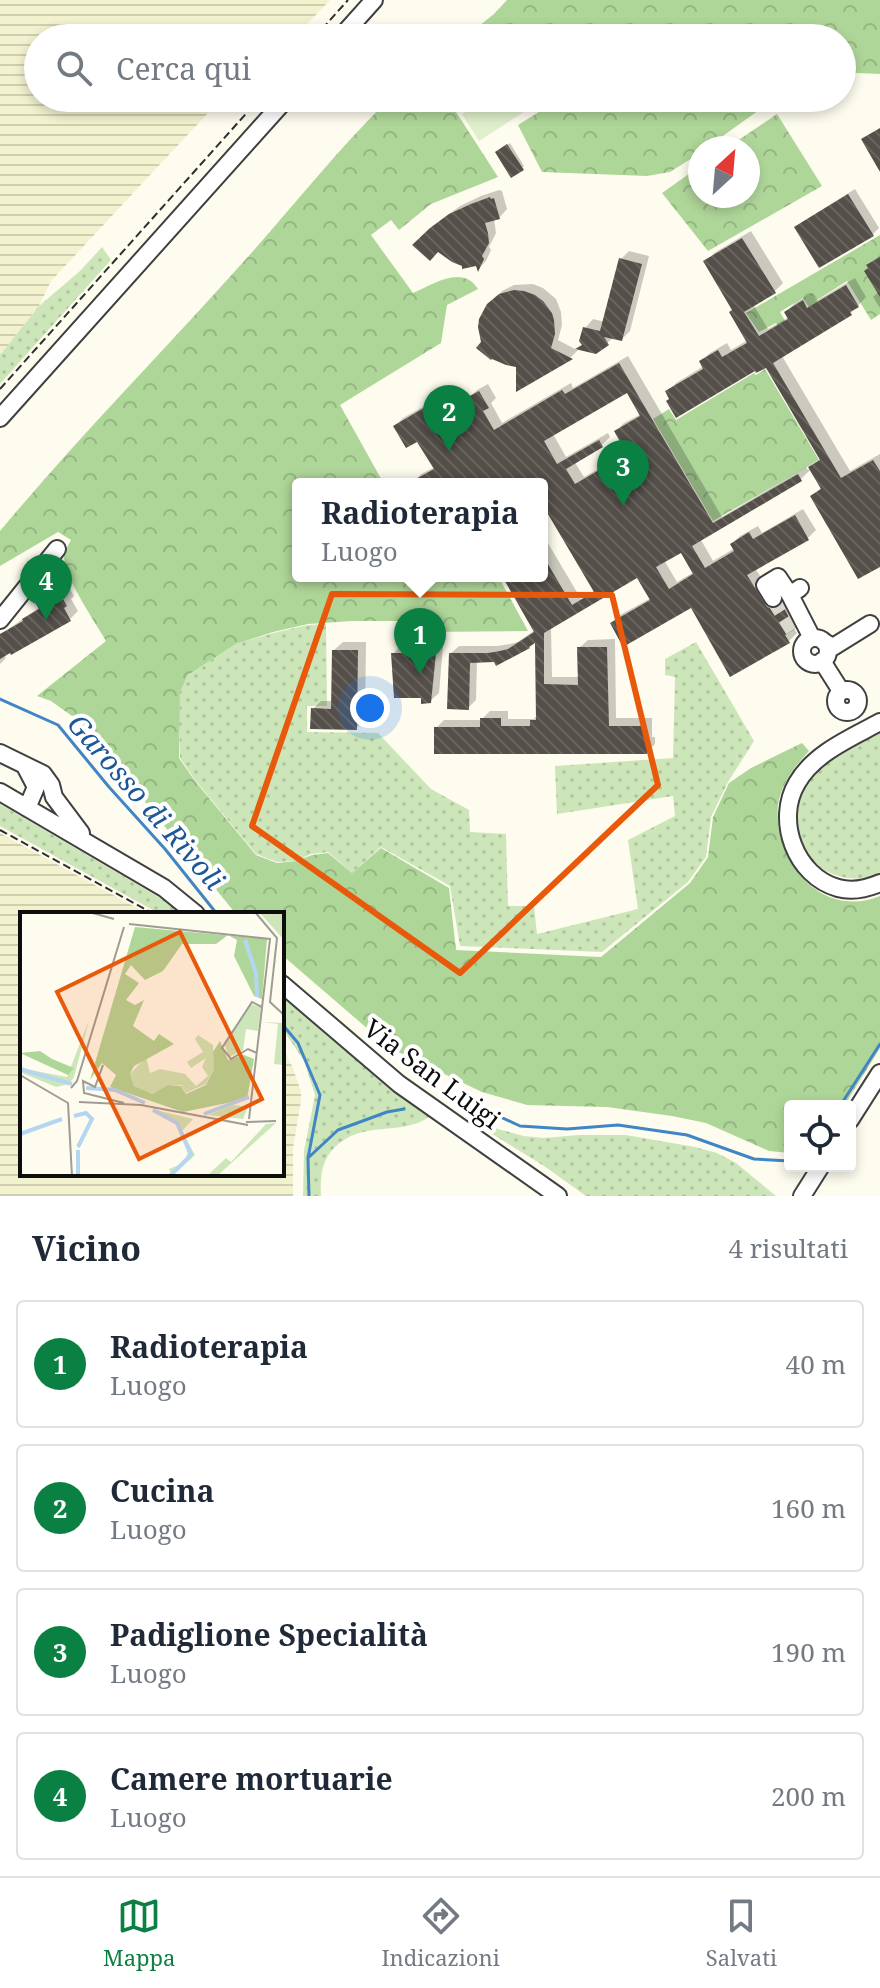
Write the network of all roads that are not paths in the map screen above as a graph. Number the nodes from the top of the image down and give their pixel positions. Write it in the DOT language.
graph roads {
  1 [pos="374,0"];
  2 [pos="353,24"];
  3 [pos="274,112"];
  4 [pos="0,418"];
  5 [pos="57,549"];
  6 [pos="788,594"];
  7 [pos="0,620"];
  8 [pos="870,624"];
  9 [pos="793,630"];
  10 [pos="813,643"];
  11 [pos="841,691"];
  12 [pos="880,722"];
  13 [pos="0,753"];
  14 [pos="43,784"];
  15 [pos="0,786"];
  16 [pos="0,792"];
  17 [pos="27,808"];
  18 [pos="90,843"];
  19 [pos="880,883"];
  20 [pos="194,912"];
  21 [pos="284,986"];
  22 [pos="880,1073"];
  23 [pos="856,1111"];
  24 [pos="817,1172"];
  25 [pos="558,1196"];
  26 [pos="802,1196"];
  1 -- 2 [label="street"];
  3 -- 4 [label="street"];
  5 -- 7 [label="street"];
  6 -- 10 [label="street"];
  8 -- 10 [label="street"];
  9 -- 10 [label="street"];
  10 -- 11 [label="street"];
  12 -- 19 [label="street"];
  13 -- 14 [label="street"];
  14 -- 15 [label="street"];
  14 -- 17 [label="street"];
  14 -- 18 [label="street"];
  16 -- 17 [label="street"];
  17 -- 18 [label="street"];
  18 -- 20 [label="street"];
  21 -- 25 [label="street, Via San Luigi"];
  22 -- 23 [label="street"];
  24 -- 26 [label="street"];
}
